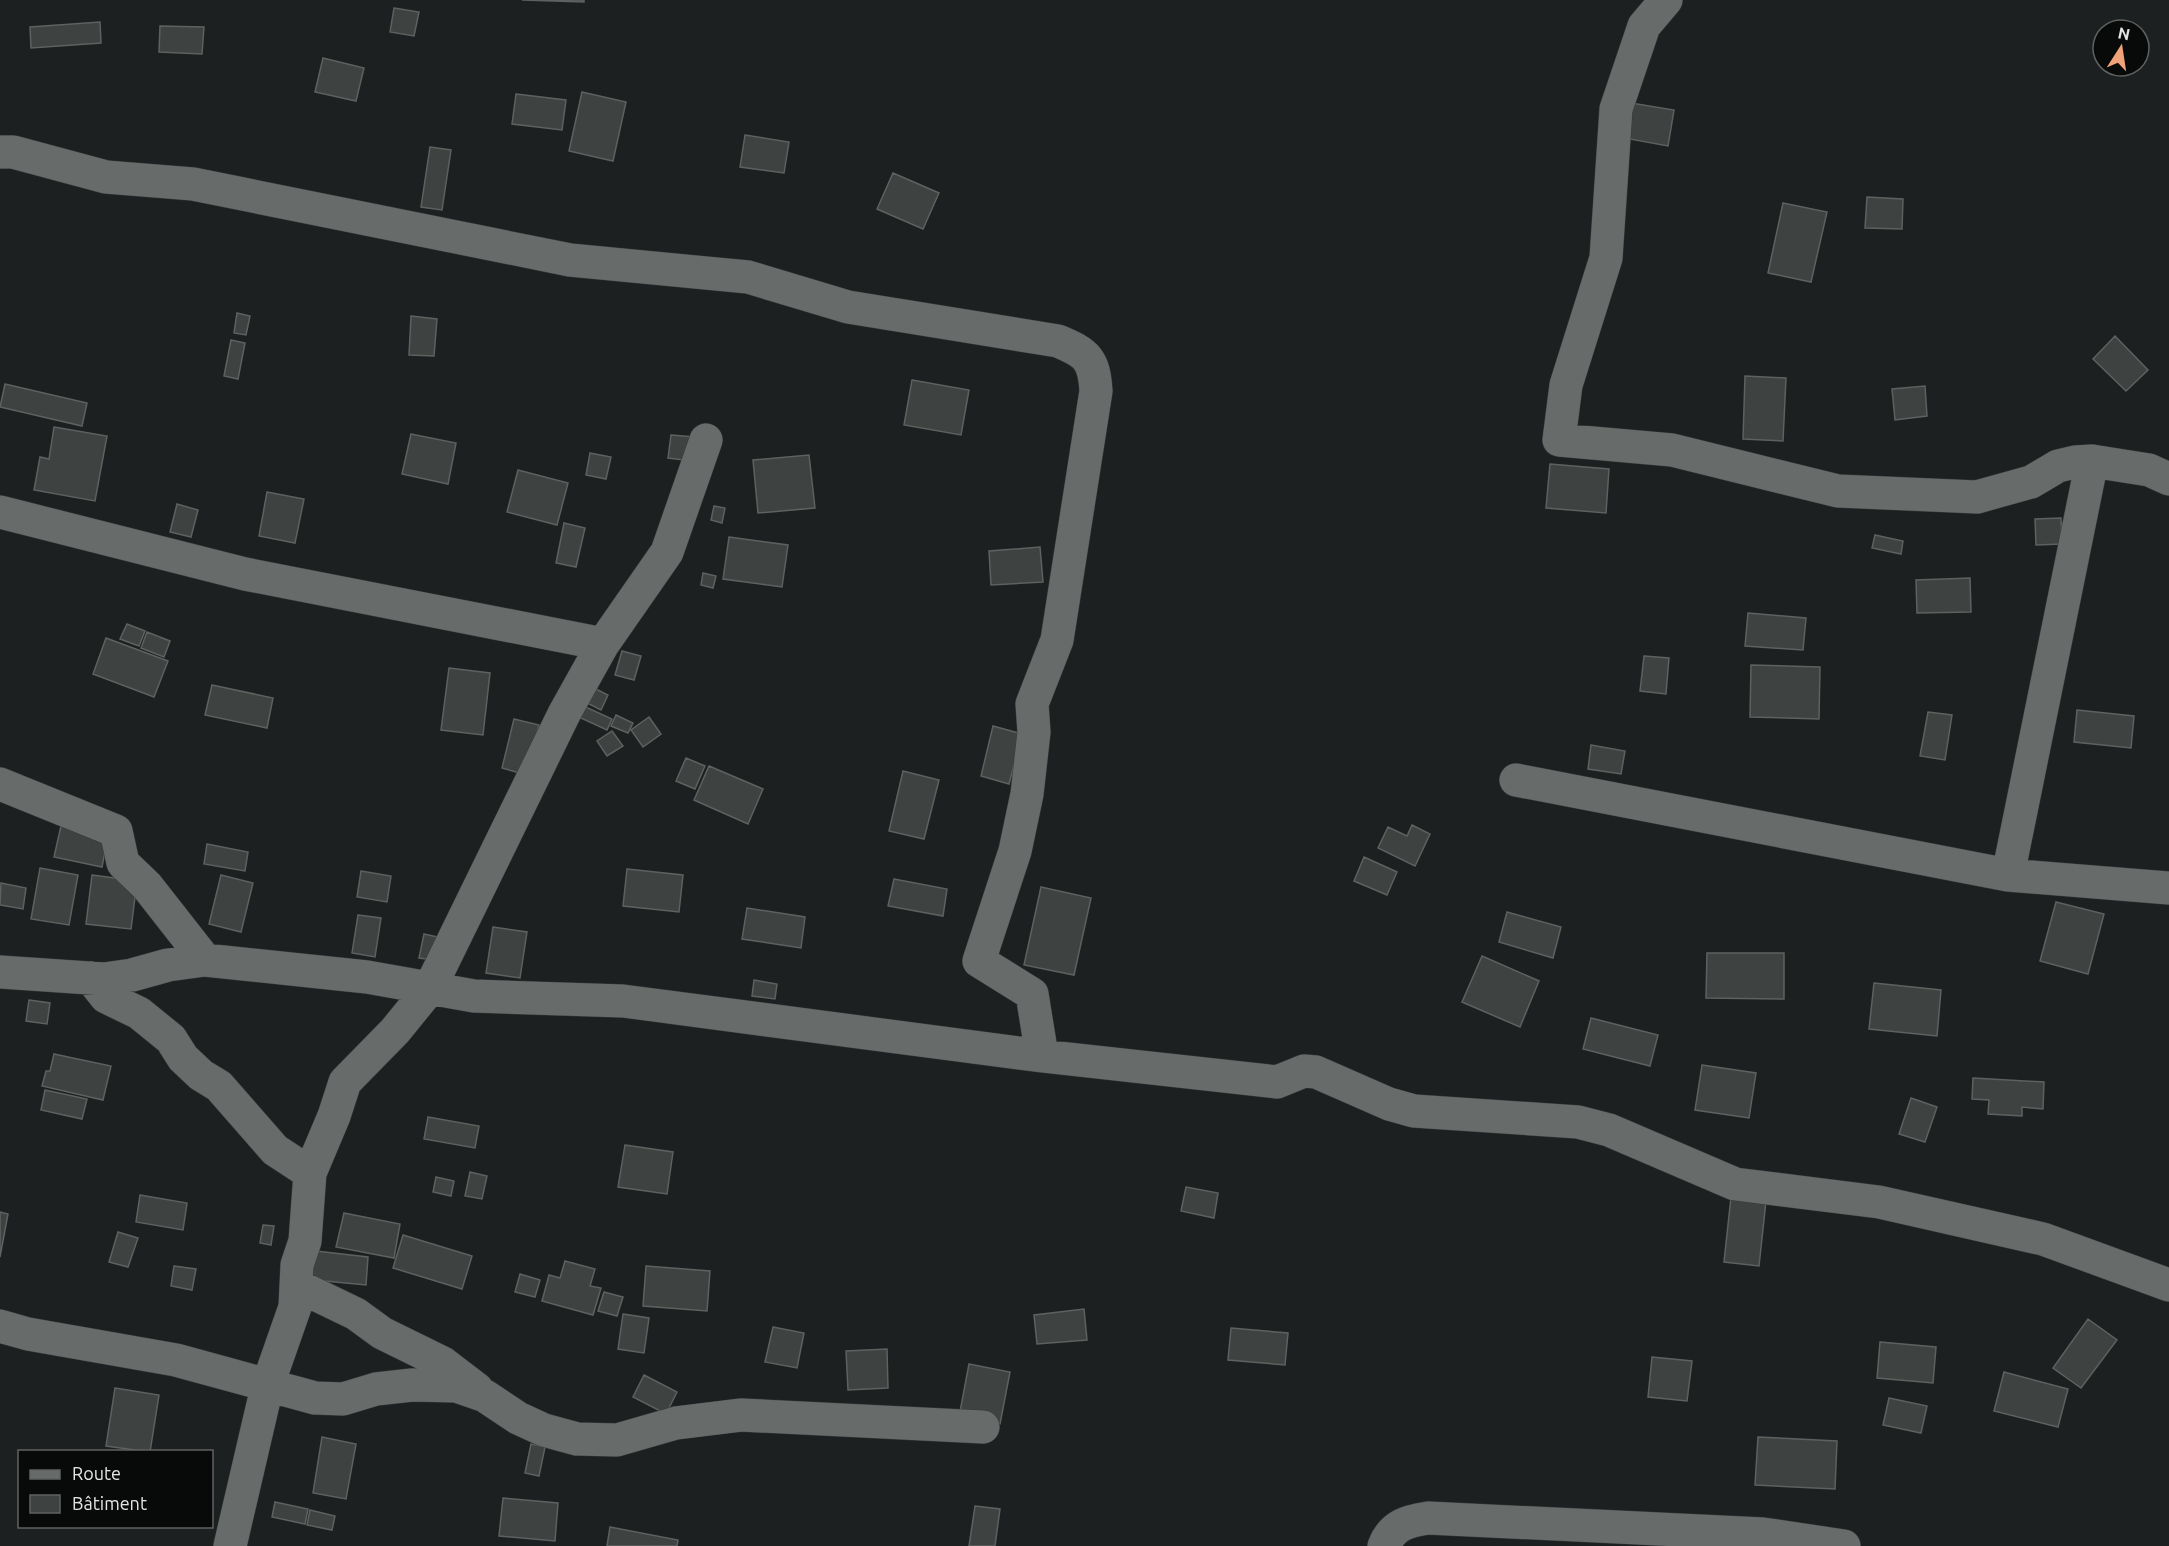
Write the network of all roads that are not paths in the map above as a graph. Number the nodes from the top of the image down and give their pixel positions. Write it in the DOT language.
graph roads {
  1 [pos="1666,0"];
  2 [pos="0,152"];
  3 [pos="706,440"];
  4 [pos="2092,461"];
  5 [pos="2169,479"];
  6 [pos="0,512"];
  7 [pos="603,644"];
  8 [pos="1516,780"];
  9 [pos="0,784"];
  10 [pos="2008,875"];
  11 [pos="2169,888"];
  12 [pos="205,960"];
  13 [pos="0,972"];
  14 [pos="91,978"];
  15 [pos="430,988"];
  16 [pos="1042,1056"];
  17 [pos="310,1173"];
  18 [pos="296,1285"];
  19 [pos="2169,1285"];
  20 [pos="0,1326"];
  21 [pos="267,1387"];
  22 [pos="485,1396"];
  23 [pos="982,1427"];
  24 [pos="230,1546"];
  25 [pos="1384,1546"];
  26 [pos="1844,1546"];
  1 -- 4 [label="street"];
  2 -- 16 [label="street"];
  3 -- 7 [label="street"];
  4 -- 5 [label="street"];
  4 -- 10 [label="street"];
  6 -- 7 [label="street"];
  7 -- 15 [label="street"];
  8 -- 10 [label="street"];
  9 -- 12 [label="street"];
  10 -- 11 [label="street"];
  12 -- 14 [label="street"];
  12 -- 15 [label="street"];
  13 -- 14 [label="street"];
  14 -- 17 [label="street"];
  15 -- 16 [label="street"];
  15 -- 17 [label="street"];
  16 -- 19 [label="street"];
  17 -- 18 [label="street"];
  18 -- 21 [label="street"];
  18 -- 22 [label="street"];
  20 -- 21 [label="street"];
  21 -- 22 [label="street"];
  21 -- 24 [label="street"];
  22 -- 23 [label="street"];
  25 -- 26 [label="street"];
}
